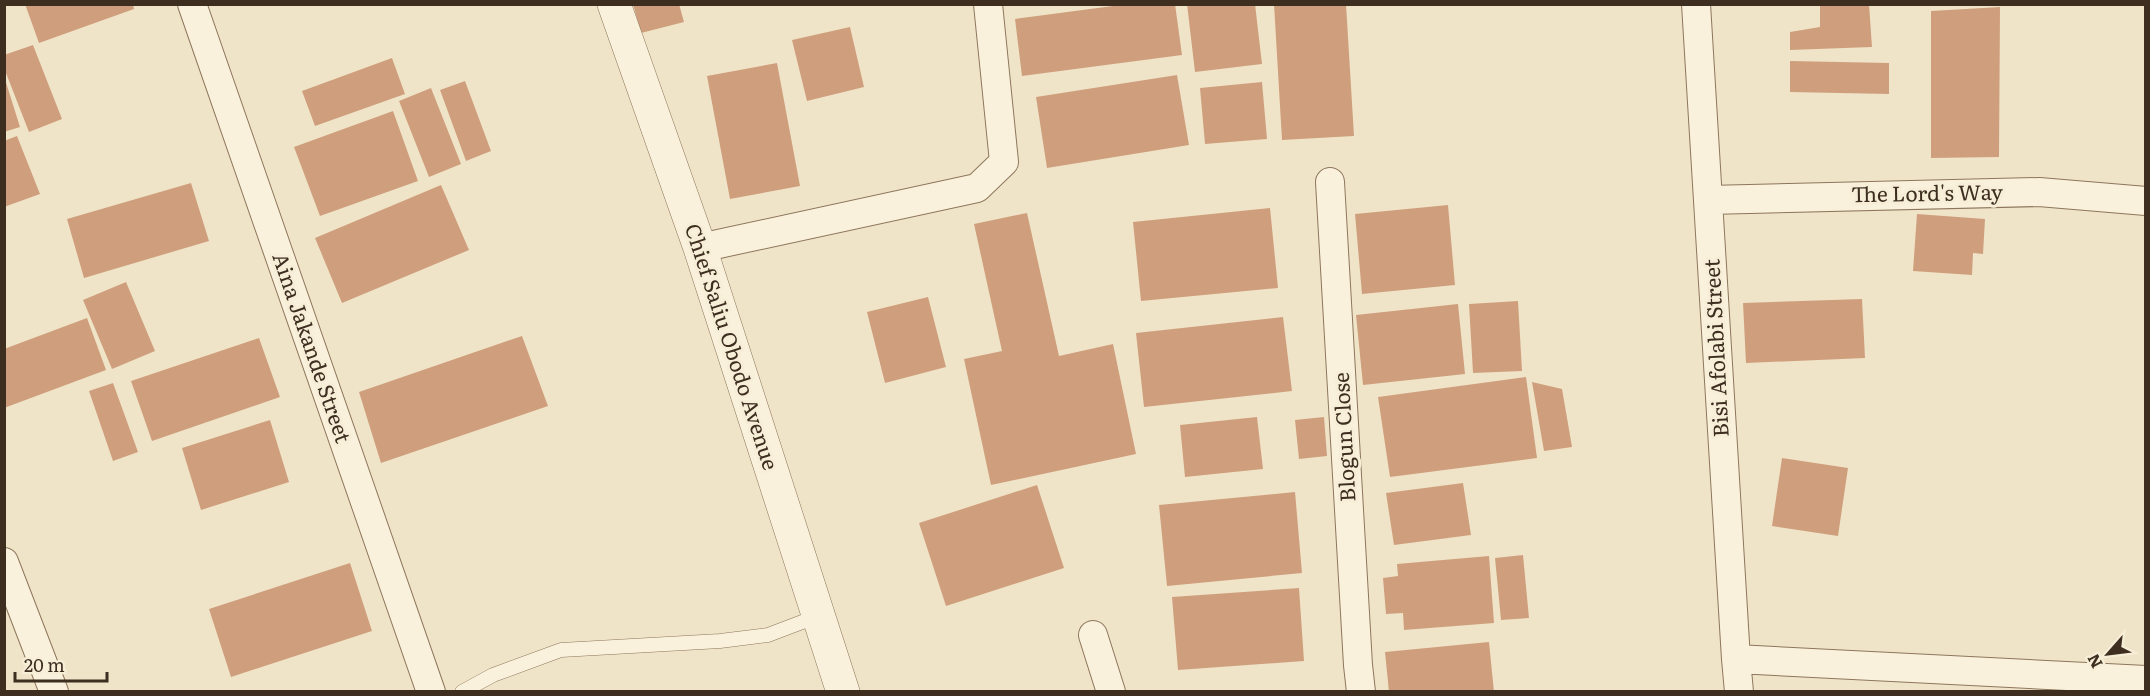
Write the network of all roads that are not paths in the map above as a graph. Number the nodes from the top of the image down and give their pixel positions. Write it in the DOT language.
graph roads {
  1 [pos="192,4"];
  2 [pos="614,4"];
  3 [pos="988,4"];
  4 [pos="1696,4"];
  5 [pos="1330,182"];
  6 [pos="1708,200"];
  7 [pos="2145,201"];
  8 [pos="700,248"];
  9 [pos="4,562"];
  10 [pos="818,616"];
  11 [pos="1092,635"];
  12 [pos="1736,659"];
  13 [pos="2145,681"];
  14 [pos="54,692"];
  15 [pos="431,692"];
  16 [pos="462,692"];
  17 [pos="843,692"];
  18 [pos="1111,692"];
  19 [pos="1361,692"];
  20 [pos="1739,692"];
  1 -- 15 [label="street, Aina Jakande Street"];
  2 -- 8 [label="street, Chief Saliu Obodo Avenue"];
  3 -- 8 [label="street"];
  4 -- 6 [label="street, Bisi Afolabi Street"];
  5 -- 19 [label="street, Blogun Close"];
  6 -- 7 [label="street, The Lord's Way"];
  6 -- 12 [label="street, Bisi Afolabi Street"];
  8 -- 10 [label="street, Chief Saliu Obodo Avenue"];
  9 -- 14 [label="street"];
  10 -- 16 [label="lane"];
  10 -- 17 [label="street, Chief Saliu Obodo Avenue"];
  11 -- 18 [label="street"];
  12 -- 13 [label="street"];
  12 -- 20 [label="street, Bisi Afolabi Street"];
}
